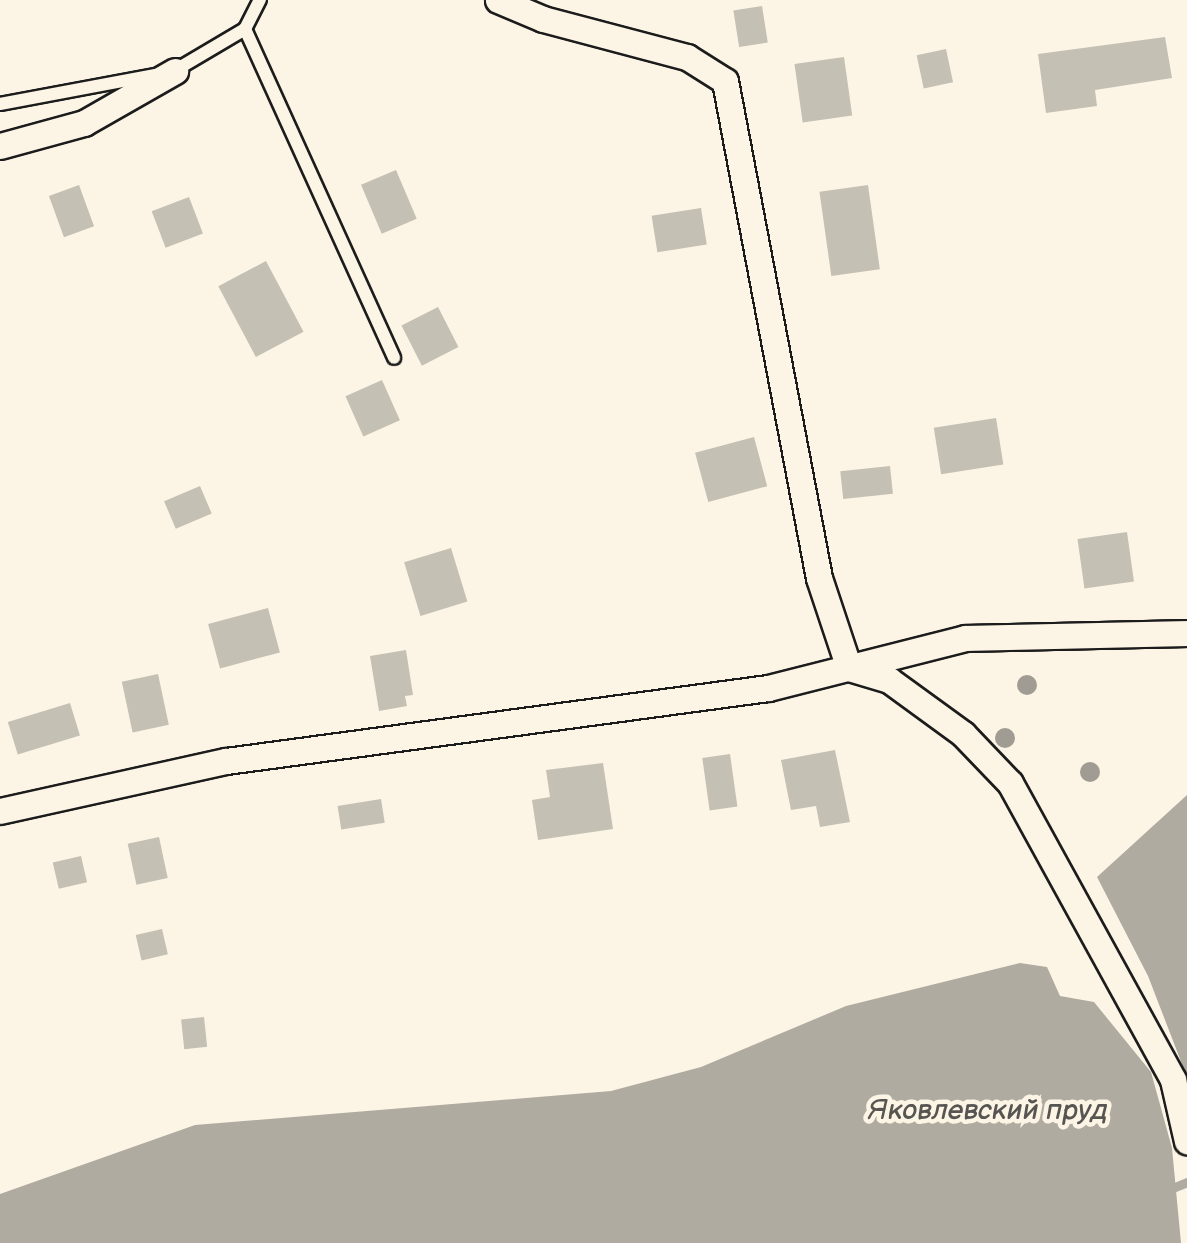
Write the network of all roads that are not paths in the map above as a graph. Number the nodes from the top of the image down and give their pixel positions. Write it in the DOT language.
graph roads {
  1 [pos="260,0"];
  2 [pos="498,0"];
  3 [pos="245,30"];
  4 [pos="176,71"];
  5 [pos="0,104"];
  6 [pos="0,146"];
  7 [pos="394,358"];
  8 [pos="1187,632"];
  9 [pos="849,668"];
  10 [pos="0,811"];
  11 [pos="1187,1140"];
  1 -- 3 [label="lane"];
  2 -- 9 [label="street"];
  3 -- 4 [label="lane"];
  3 -- 7 [label="lane"];
  4 -- 5 [label="lane"];
  4 -- 6 [label="street"];
  8 -- 9 [label="street"];
  9 -- 10 [label="street"];
  9 -- 11 [label="street"];
}
